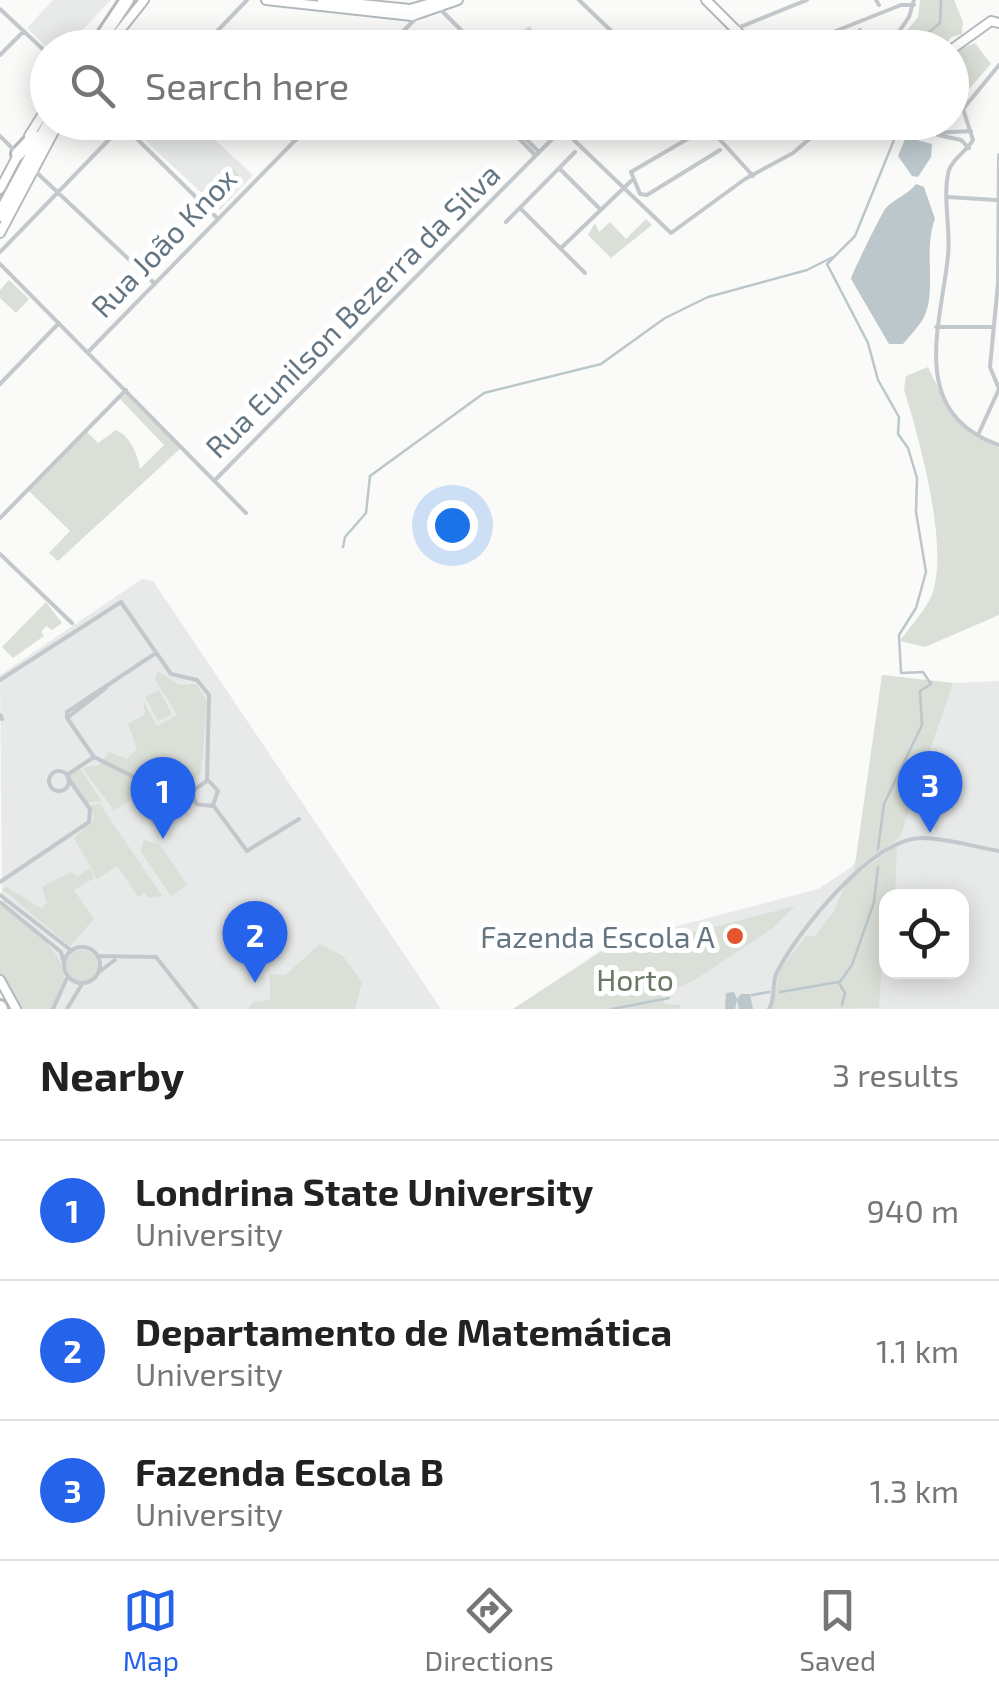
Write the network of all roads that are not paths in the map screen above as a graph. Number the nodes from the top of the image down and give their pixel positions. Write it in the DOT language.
graph roads {
  1 [pos="119,0"];
  2 [pos="130,0"];
  3 [pos="144,0"];
  4 [pos="247,0"];
  5 [pos="266,0"];
  6 [pos="458,0"];
  7 [pos="579,0"];
  8 [pos="706,0"];
  9 [pos="807,0"];
  10 [pos="296,2"];
  11 [pos="326,3"];
  12 [pos="914,3"];
  13 [pos="441,4"];
  14 [pos="387,8"];
  15 [pos="0,9"];
  16 [pos="346,10"];
  17 [pos="418,16"];
  18 [pos="999,23"];
  19 [pos="735,29"];
  20 [pos="104,30"];
  21 [pos="108,30"];
  22 [pos="113,30"];
  23 [pos="218,30"];
  24 [pos="404,30"];
  25 [pos="463,30"];
  26 [pos="610,30"];
  27 [pos="838,30"];
  28 [pos="898,30"];
  29 [pos="24,31"];
  30 [pos="969,36"];
  31 [pos="30,37"];
  32 [pos="0,55"];
  33 [pos="999,64"];
  34 [pos="969,102"];
  35 [pos="969,123"];
  36 [pos="969,130"];
  37 [pos="972,130"];
  38 [pos="30,134"];
  39 [pos="0,136"];
  40 [pos="31,140"];
  41 [pos="39,140"];
  42 [pos="43,140"];
  43 [pos="108,140"];
  44 [pos="140,140"];
  45 [pos="296,140"];
  46 [pos="524,140"];
  47 [pos="551,140"];
  48 [pos="573,140"];
  49 [pos="686,140"];
  50 [pos="720,140"];
  51 [pos="808,140"];
  52 [pos="960,140"];
  53 [pos="969,148"];
  54 [pos="20,150"];
  55 [pos="720,150"];
  56 [pos="575,152"];
  57 [pos="538,154"];
  58 [pos="999,155"];
  59 [pos="559,168"];
  60 [pos="33,169"];
  61 [pos="753,176"];
  62 [pos="632,181"];
  63 [pos="998,185"];
  64 [pos="621,189"];
  65 [pos="59,194"];
  66 [pos="948,196"];
  67 [pos="2,199"];
  68 [pos="996,200"];
  69 [pos="520,208"];
  70 [pos="600,209"];
  71 [pos="217,218"];
  72 [pos="0,219"];
  73 [pos="506,222"];
  74 [pos="0,233"];
  75 [pos="998,235"];
  76 [pos="560,248"];
  77 [pos="0,252"];
  78 [pos="0,264"];
  79 [pos="585,272"];
  80 [pos="154,283"];
  81 [pos="59,323"];
  82 [pos="936,326"];
  83 [pos="993,327"];
  84 [pos="89,352"];
  85 [pos="0,384"];
  86 [pos="999,389"];
  87 [pos="126,390"];
  88 [pos="978,435"];
  89 [pos="999,445"];
  90 [pos="216,479"];
  91 [pos="246,513"];
  92 [pos="0,518"];
  93 [pos="0,554"];
  94 [pos="72,624"];
  95 [pos="156,652"];
  96 [pos="1,669"];
  97 [pos="12,672"];
  98 [pos="0,680"];
  99 [pos="94,757"];
  100 [pos="207,780"];
  101 [pos="192,791"];
  102 [pos="213,805"];
  103 [pos="299,819"];
  104 [pos="999,851"];
  105 [pos="0,882"];
  106 [pos="0,898"];
  107 [pos="72,950"];
  108 [pos="97,956"];
  109 [pos="120,958"];
  110 [pos="64,964"];
  111 [pos="66,973"];
  112 [pos="98,973"];
  113 [pos="0,980"];
  114 [pos="84,982"];
  115 [pos="770,1008"];
  116 [pos="16,1009"];
  117 [pos="53,1009"];
  118 [pos="66,1009"];
  119 [pos="197,1009"];
  1 -- 20 [label="street"];
  2 -- 21 [label="highway"];
  3 -- 22 [label="street"];
  4 -- 23 [label="street"];
  5 -- 10 [label="street"];
  6 -- 13 [label="street"];
  7 -- 26 [label="street"];
  8 -- 19 [label="street"];
  9 -- 19 [label="street"];
  10 -- 11 [label="street"];
  11 -- 14 [label="street"];
  11 -- 16 [label="street"];
  12 -- 27 [label="street"];
  12 -- 28 [label="street"];
  13 -- 14 [label="street"];
  13 -- 17 [label="street"];
  13 -- 25 [label="street"];
  14 -- 16 [label="street"];
  15 -- 29 [label="street"];
  16 -- 17 [label="street"];
  17 -- 24 [label="street"];
  18 -- 30 [label="street"];
  29 -- 31 [label="street"];
  29 -- 32 [label="street"];
  33 -- 34 [label="street"];
  35 -- 37 [label="street"];
  36 -- 37 [label="street"];
  37 -- 53 [label="street"];
  38 -- 54 [label="street"];
  39 -- 54 [label="street"];
  40 -- 54 [label="highway"];
  41 -- 67 [label="highway"];
  42 -- 60 [label="street"];
  43 -- 65 [label="street"];
  44 -- 71 [label="street"];
  45 -- 71 [label="street, Rua João Knox"];
  46 -- 57 [label="street"];
  47 -- 57 [label="street, Rua Eunilson Bezerra da Silva"];
  48 -- 64 [label="street"];
  49 -- 62 [label="street"];
  50 -- 61 [label="street"];
  51 -- 61 [label="street"];
  52 -- 53 [label="street"];
  53 -- 66 [label="street"];
  54 -- 67 [label="street"];
  55 -- 62 [label="street"];
  56 -- 59 [label="street"];
  57 -- 90 [label="street, Rua Eunilson Bezerra da Silva"];
  58 -- 63 [label="street"];
  59 -- 69 [label="street"];
  59 -- 70 [label="street"];
  60 -- 65 [label="street"];
  60 -- 74 [label="street"];
  61 -- 64 [label="street"];
  62 -- 64 [label="street"];
  63 -- 68 [label="street"];
  64 -- 70 [label="street"];
  65 -- 77 [label="street"];
  65 -- 80 [label="street"];
  66 -- 68 [label="street"];
  66 -- 82 [label="street"];
  67 -- 72 [label="highway"];
  68 -- 75 [label="street"];
  69 -- 73 [label="street"];
  69 -- 76 [label="street"];
  70 -- 76 [label="street"];
  71 -- 80 [label="street, Rua João Knox"];
  75 -- 83 [label="street"];
  76 -- 79 [label="street"];
  78 -- 81 [label="street"];
  80 -- 84 [label="street, Rua João Knox"];
  81 -- 84 [label="street"];
  81 -- 85 [label="street"];
  82 -- 83 [label="street"];
  82 -- 88 [label="street"];
  83 -- 86 [label="street"];
  84 -- 87 [label="street"];
  86 -- 88 [label="street"];
  87 -- 90 [label="street"];
  87 -- 92 [label="street"];
  88 -- 89 [label="street"];
  90 -- 91 [label="street"];
  93 -- 94 [label="street"];
  95 -- 97 [label="street"];
  95 -- 99 [label="street"];
  95 -- 100 [label="street"];
  96 -- 97 [label="street"];
  97 -- 98 [label="street"];
  99 -- 101 [label="street"];
  99 -- 105 [label="street"];
  100 -- 101 [label="street"];
  100 -- 102 [label="street"];
  101 -- 102 [label="street"];
  102 -- 103 [label="street"];
  104 -- 115 [label="street"];
  106 -- 107 [label="street"];
  106 -- 110 [label="street"];
  107 -- 108 [label="street"];
  107 -- 110 [label="street"];
  108 -- 109 [label="street"];
  108 -- 112 [label="street"];
  109 -- 112 [label="street"];
  109 -- 119 [label="street"];
  110 -- 111 [label="street"];
  111 -- 114 [label="street"];
  111 -- 117 [label="street"];
  112 -- 114 [label="street"];
  113 -- 116 [label="street"];
  114 -- 118 [label="street"];
}
